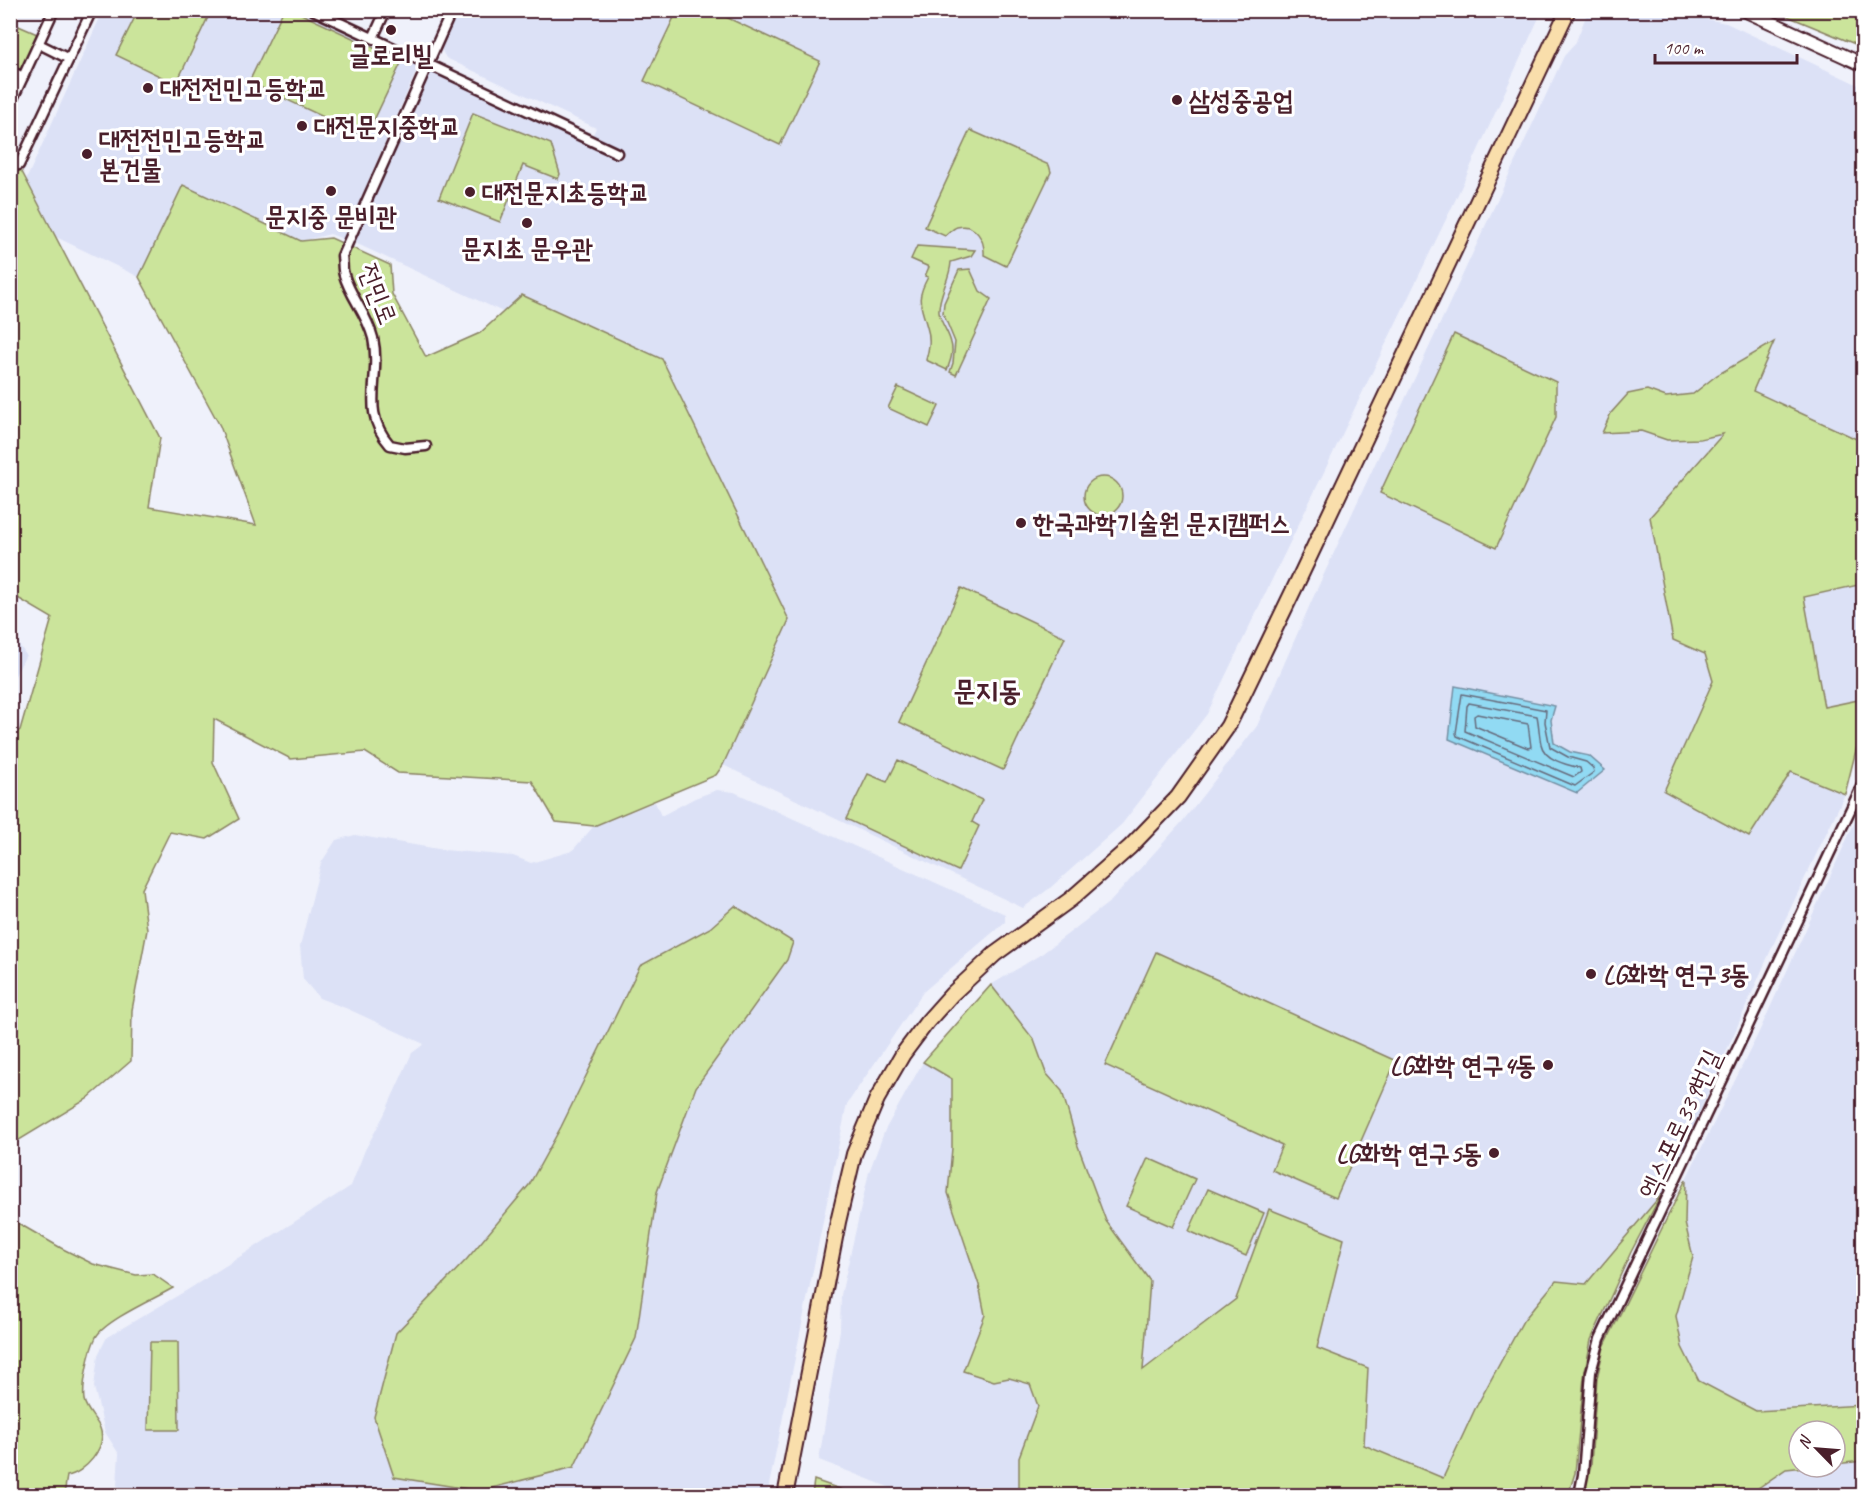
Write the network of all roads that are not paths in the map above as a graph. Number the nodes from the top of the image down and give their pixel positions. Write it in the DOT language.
graph roads {
  1 [pos="54,10"];
  2 [pos="92,10"];
  3 [pos="313,10"];
  4 [pos="386,10"];
  5 [pos="452,10"];
  6 [pos="1568,10"];
  7 [pos="1744,10"];
  8 [pos="373,38"];
  9 [pos="39,44"];
  10 [pos="69,59"];
  11 [pos="428,64"];
  12 [pos="1863,65"];
  13 [pos="10,71"];
  14 [pos="23,77"];
  15 [pos="10,105"];
  16 [pos="617,153"];
  17 [pos="10,166"];
  18 [pos="426,446"];
  19 [pos="1863,781"];
  20 [pos="785,1496"];
  21 [pos="1575,1496"];
  1 -- 9 [label="street"];
  2 -- 10 [label="street"];
  3 -- 8 [label="street"];
  4 -- 8 [label="street"];
  5 -- 11 [label="street, 전민로"];
  6 -- 20 [label="main road"];
  7 -- 12 [label="main road"];
  8 -- 11 [label="street"];
  9 -- 10 [label="street"];
  9 -- 14 [label="street"];
  10 -- 17 [label="street"];
  11 -- 16 [label="street"];
  11 -- 18 [label="street, 전민로"];
  13 -- 14 [label="street"];
  14 -- 15 [label="street"];
  19 -- 21 [label="street, 엑스포로339번길"];
}
